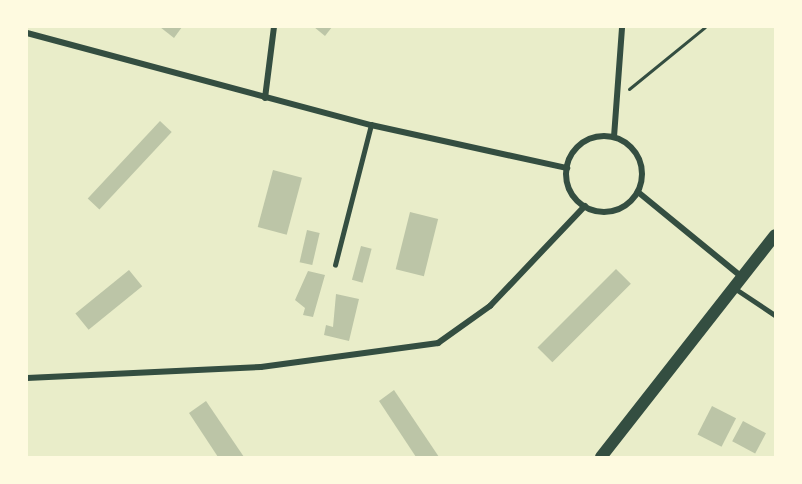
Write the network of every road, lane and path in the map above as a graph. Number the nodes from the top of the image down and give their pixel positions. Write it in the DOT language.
graph roads {
  1 [pos="274,27"];
  2 [pos="622,27"];
  3 [pos="705,27"];
  4 [pos="27,33"];
  5 [pos="265,98"];
  6 [pos="616,99"];
  7 [pos="371,125"];
  8 [pos="614,137"];
  9 [pos="567,168"];
  10 [pos="638,192"];
  11 [pos="585,206"];
  12 [pos="775,235"];
  13 [pos="335,265"];
  14 [pos="738,282"];
  15 [pos="775,315"];
  16 [pos="27,378"];
  17 [pos="601,457"];
  1 -- 5 [label="street"];
  2 -- 6 [label="street"];
  3 -- 6 [label="path"];
  4 -- 5 [label="street"];
  5 -- 7 [label="street"];
  6 -- 8 [label="street"];
  7 -- 9 [label="street"];
  7 -- 13 [label="lane"];
  8 -- 9 [label="street"];
  8 -- 10 [label="street"];
  9 -- 11 [label="street"];
  10 -- 11 [label="street"];
  10 -- 14 [label="street"];
  11 -- 16 [label="street"];
  12 -- 14 [label="main road"];
  14 -- 15 [label="lane"];
  14 -- 17 [label="main road"];
}
